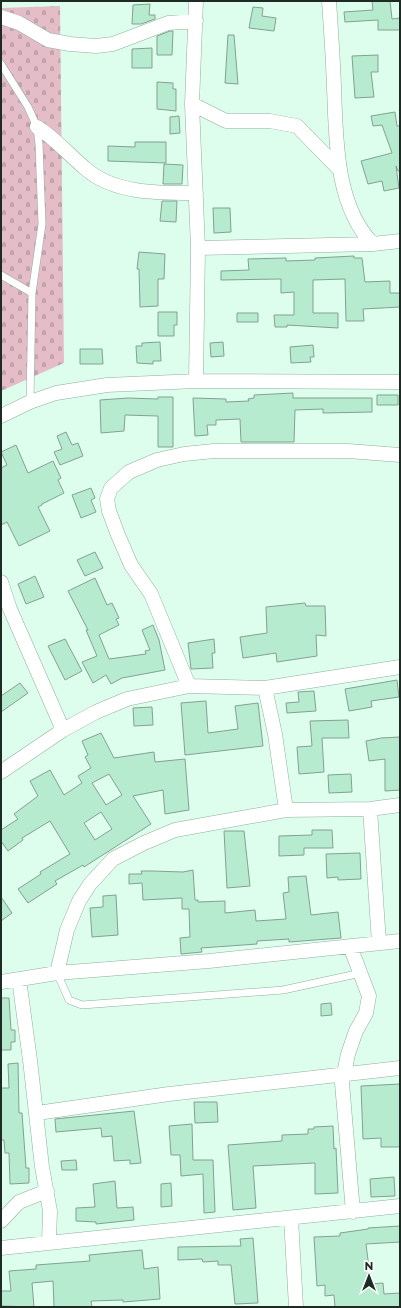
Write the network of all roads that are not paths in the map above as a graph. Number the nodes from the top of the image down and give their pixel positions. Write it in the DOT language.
graph roads {
  1 [pos="196,1"];
  2 [pos="329,1"];
  3 [pos="1,17"];
  4 [pos="196,21"];
  5 [pos="1,64"];
  6 [pos="192,104"];
  7 [pos="37,127"];
  8 [pos="340,170"];
  9 [pos="196,193"];
  10 [pos="400,241"];
  11 [pos="373,244"];
  12 [pos="198,248"];
  13 [pos="1,275"];
  14 [pos="32,293"];
  15 [pos="196,381"];
  16 [pos="400,382"];
  17 [pos="30,402"];
  18 [pos="1,416"];
  19 [pos="400,455"];
  20 [pos="1,582"];
  21 [pos="6,612"];
  22 [pos="400,667"];
  23 [pos="188,686"];
  24 [pos="266,688"];
  25 [pos="63,730"];
  26 [pos="1,772"];
  27 [pos="400,805"];
  28 [pos="370,809"];
  29 [pos="286,810"];
  30 [pos="400,941"];
  31 [pos="379,943"];
  32 [pos="350,946"];
  33 [pos="361,973"];
  34 [pos="57,974"];
  35 [pos="19,979"];
  36 [pos="1,982"];
  37 [pos="400,1068"];
  38 [pos="344,1073"];
  39 [pos="37,1113"];
  40 [pos="46,1191"];
  41 [pos="400,1206"];
  42 [pos="353,1212"];
  43 [pos="291,1218"];
  44 [pos="1,1221"];
  45 [pos="49,1242"];
  46 [pos="1,1248"];
  47 [pos="296,1307"];
  1 -- 4 [label="street"];
  2 -- 8 [label="street"];
  3 -- 4 [label="street"];
  4 -- 6 [label="street"];
  5 -- 7 [label="lane"];
  6 -- 8 [label="street"];
  6 -- 9 [label="street"];
  7 -- 9 [label="street"];
  7 -- 14 [label="lane"];
  8 -- 11 [label="street"];
  9 -- 12 [label="street"];
  10 -- 11 [label="street"];
  11 -- 12 [label="street"];
  12 -- 15 [label="street"];
  13 -- 14 [label="lane"];
  14 -- 17 [label="lane"];
  15 -- 16 [label="street"];
  15 -- 17 [label="street"];
  17 -- 18 [label="street"];
  19 -- 23 [label="street"];
  20 -- 21 [label="street"];
  21 -- 25 [label="street"];
  22 -- 24 [label="street"];
  23 -- 24 [label="street"];
  23 -- 25 [label="street"];
  24 -- 29 [label="street"];
  25 -- 26 [label="street"];
  27 -- 28 [label="street"];
  28 -- 29 [label="street"];
  28 -- 31 [label="street"];
  29 -- 34 [label="street"];
  30 -- 31 [label="street"];
  31 -- 32 [label="street"];
  32 -- 33 [label="street"];
  32 -- 34 [label="street"];
  33 -- 34 [label="lane"];
  33 -- 38 [label="street"];
  34 -- 35 [label="street"];
  35 -- 36 [label="street"];
  35 -- 39 [label="street"];
  37 -- 38 [label="street"];
  38 -- 39 [label="street"];
  38 -- 42 [label="street"];
  39 -- 40 [label="street"];
  40 -- 44 [label="street"];
  40 -- 45 [label="street"];
  41 -- 42 [label="street"];
  42 -- 43 [label="street"];
  43 -- 45 [label="street"];
  43 -- 47 [label="street"];
  45 -- 46 [label="street"];
}
